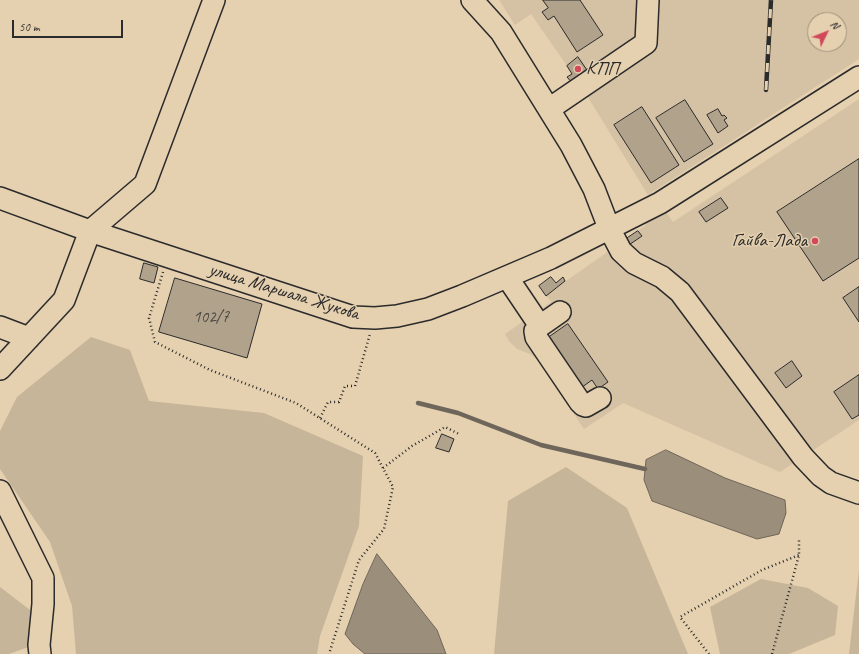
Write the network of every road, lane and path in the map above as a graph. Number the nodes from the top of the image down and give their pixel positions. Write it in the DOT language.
graph roads {
  1 [pos="214,0"];
  2 [pos="648,0"];
  3 [pos="481,2"];
  4 [pos="859,78"];
  5 [pos="549,109"];
  6 [pos="0,198"];
  7 [pos="609,228"];
  8 [pos="90,231"];
  9 [pos="167,257"];
  10 [pos="506,277"];
  11 [pos="560,312"];
  12 [pos="375,318"];
  13 [pos="540,326"];
  14 [pos="0,327"];
  15 [pos="29,338"];
  16 [pos="0,369"];
  17 [pos="600,398"];
  18 [pos="320,418"];
  19 [pos="459,434"];
  20 [pos="383,468"];
  21 [pos="0,491"];
  22 [pos="859,493"];
  23 [pos="799,539"];
  24 [pos="799,555"];
  25 [pos="40,654"];
  26 [pos="329,654"];
  27 [pos="709,654"];
  28 [pos="772,654"];
  1 -- 8 [label="street"];
  2 -- 5 [label="street"];
  3 -- 5 [label="street"];
  4 -- 7 [label="street, улица Маршала Жукова"];
  5 -- 7 [label="street"];
  6 -- 8 [label="street, улица Маршала Жукова"];
  7 -- 10 [label="street, улица Маршала Жукова"];
  7 -- 22 [label="street"];
  8 -- 9 [label="street, улица Маршала Жукова"];
  8 -- 15 [label="street"];
  9 -- 12 [label="street, улица Маршала Жукова"];
  9 -- 18 [label="path"];
  10 -- 12 [label="street, улица Маршала Жукова"];
  10 -- 13 [label="street"];
  11 -- 13 [label="street"];
  12 -- 18 [label="path"];
  13 -- 17 [label="street"];
  14 -- 15 [label="street"];
  15 -- 16 [label="street"];
  18 -- 20 [label="path"];
  19 -- 20 [label="path"];
  20 -- 26 [label="path"];
  21 -- 25 [label="street"];
  23 -- 24 [label="path"];
  24 -- 27 [label="path"];
  24 -- 28 [label="path"];
}
